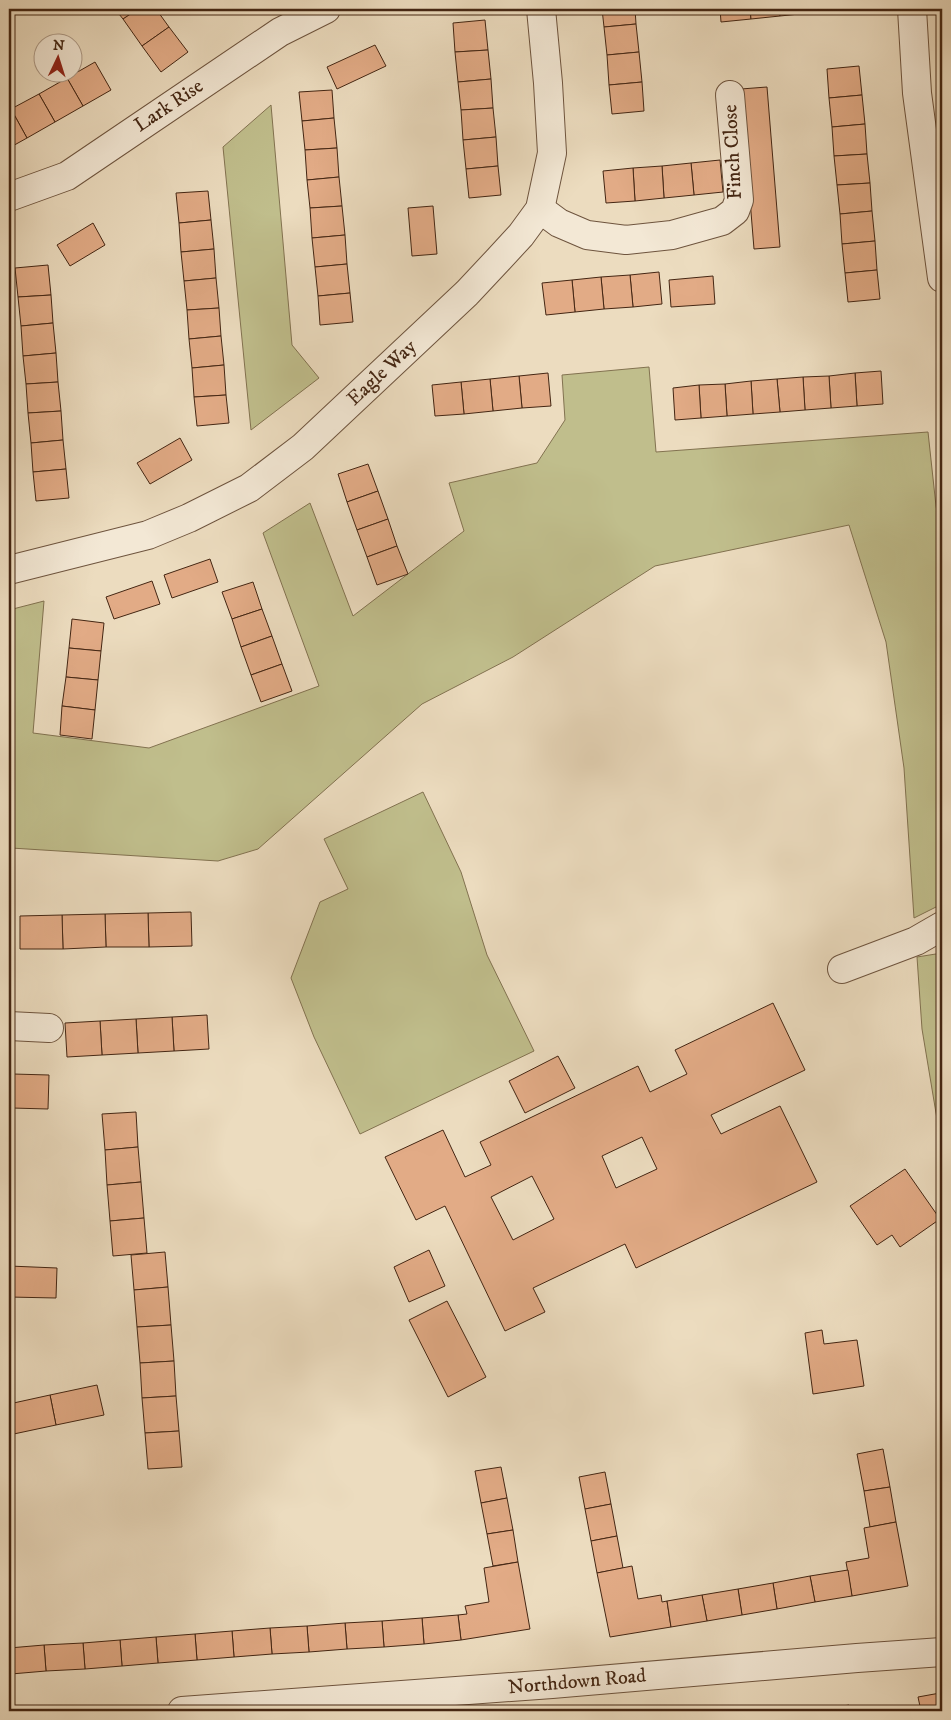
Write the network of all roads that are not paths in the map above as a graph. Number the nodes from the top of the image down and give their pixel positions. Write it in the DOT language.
graph roads {
  1 [pos="326,9"];
  2 [pos="541,9"];
  3 [pos="912,9"];
  4 [pos="730,95"];
  5 [pos="9,196"];
  6 [pos="540,209"];
  7 [pos="942,278"];
  8 [pos="9,570"];
  9 [pos="942,926"];
  10 [pos="842,969"];
  11 [pos="9,1026"];
  12 [pos="49,1028"];
  13 [pos="942,1652"];
  14 [pos="182,1711"];
  1 -- 5 [label="street, Lark Rise"];
  2 -- 6 [label="street, Eagle Way"];
  3 -- 7 [label="street"];
  4 -- 6 [label="street, Finch Close"];
  6 -- 8 [label="street, Eagle Way"];
  9 -- 10 [label="street"];
  11 -- 12 [label="street"];
  13 -- 14 [label="street, Northdown Road"];
}
